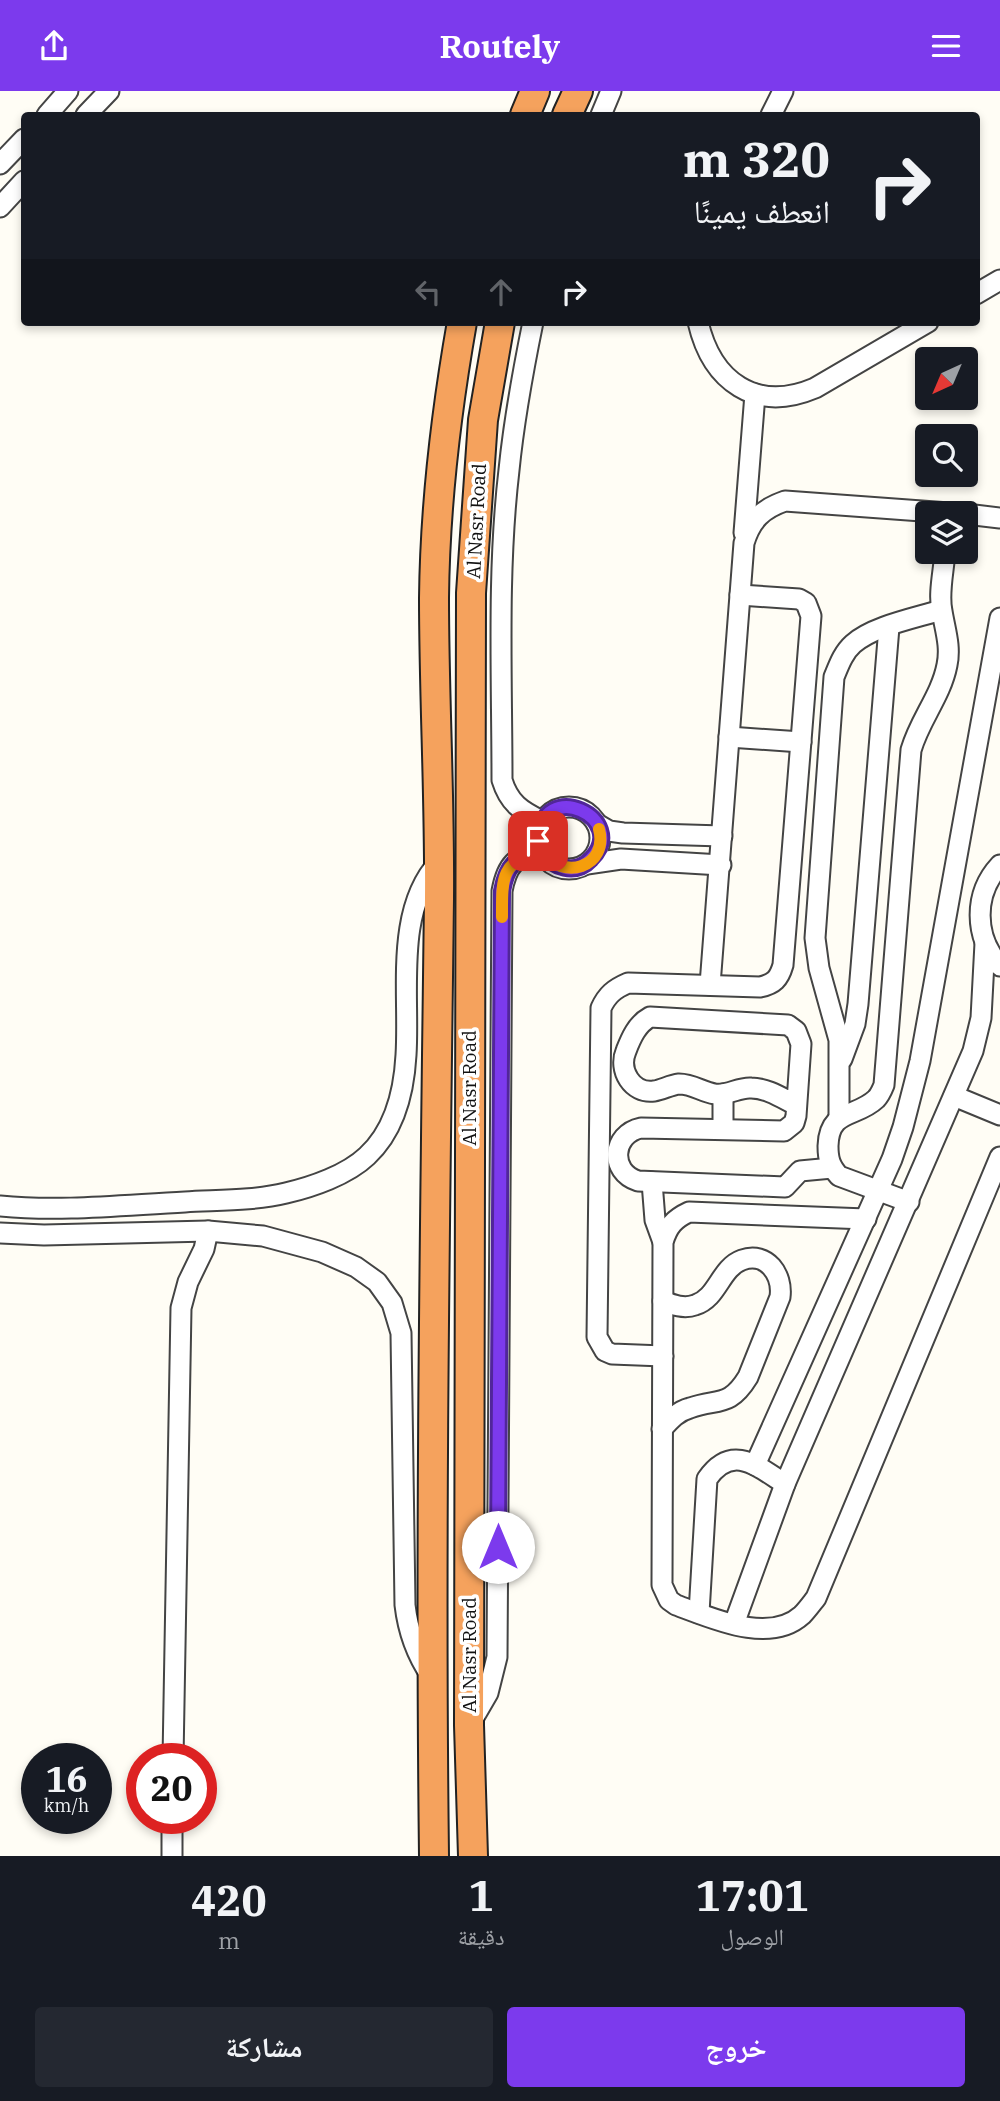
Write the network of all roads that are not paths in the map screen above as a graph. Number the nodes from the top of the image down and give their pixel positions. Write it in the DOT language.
graph roads {
  1 [pos="68,91"];
  2 [pos="109,91"];
  3 [pos="536,91"];
  4 [pos="578,91"];
  5 [pos="611,91"];
  6 [pos="783,91"];
  7 [pos="50,112"];
  8 [pos="89,112"];
  9 [pos="526,112"];
  10 [pos="568,112"];
  11 [pos="602,112"];
  12 [pos="772,112"];
  13 [pos="21,142"];
  14 [pos="0,165"];
  15 [pos="21,184"];
  16 [pos="0,208"];
  17 [pos="1000,280"];
  18 [pos="980,292"];
  19 [pos="461,326"];
  20 [pos="499,326"];
  21 [pos="532,326"];
  22 [pos="699,326"];
  23 [pos="921,326"];
  24 [pos="755,394"];
  25 [pos="915,511"];
  26 [pos="978,515"];
  27 [pos="1000,517"];
  28 [pos="744,543"];
  29 [pos="944,564"];
  30 [pos="740,595"];
  31 [pos="941,610"];
  32 [pos="1000,618"];
  33 [pos="889,627"];
  34 [pos="729,737"];
  35 [pos="801,742"];
  36 [pos="542,821"];
  37 [pos="597,824"];
  38 [pos="722,836"];
  39 [pos="541,851"];
  40 [pos="439,862"];
  41 [pos="587,864"];
  42 [pos="720,865"];
  43 [pos="1000,865"];
  44 [pos="863,939"];
  45 [pos="897,939"];
  46 [pos="985,943"];
  47 [pos="1000,966"];
  48 [pos="710,985"];
  49 [pos="841,1062"];
  50 [pos="723,1094"];
  51 [pos="954,1095"];
  52 [pos="796,1105"];
  53 [pos="1000,1115"];
  54 [pos="839,1118"];
  55 [pos="723,1129"];
  56 [pos="1000,1157"];
  57 [pos="832,1168"];
  58 [pos="652,1182"];
  59 [pos="878,1192"];
  60 [pos="909,1202"];
  61 [pos="170,1203"];
  62 [pos="0,1206"];
  63 [pos="866,1219"];
  64 [pos="171,1231"];
  65 [pos="208,1231"];
  66 [pos="0,1233"];
  67 [pos="663,1242"];
  68 [pos="663,1301"];
  69 [pos="810,1343"];
  70 [pos="842,1355"];
  71 [pos="663,1356"];
  72 [pos="789,1390"];
  73 [pos="820,1404"];
  74 [pos="663,1429"];
  75 [pos="755,1465"];
  76 [pos="785,1484"];
  77 [pos="699,1613"];
  78 [pos="734,1623"];
  79 [pos="432,1676"];
  80 [pos="469,1725"];
  81 [pos="173,1743"];
  82 [pos="172,1834"];
  83 [pos="172,1856"];
  84 [pos="434,1856"];
  85 [pos="473,1856"];
  1 -- 7 [label="street"];
  2 -- 8 [label="street"];
  3 -- 9 [label="highway"];
  4 -- 10 [label="highway"];
  5 -- 11 [label="street"];
  6 -- 12 [label="street"];
  13 -- 14 [label="street"];
  15 -- 16 [label="street"];
  17 -- 18 [label="street"];
  19 -- 40 [label="highway, Al Nasr Road"];
  20 -- 80 [label="highway, Al Nasr Road"];
  21 -- 36 [label="street"];
  22 -- 24 [label="street"];
  23 -- 24 [label="street"];
  24 -- 28 [label="street"];
  25 -- 28 [label="street"];
  26 -- 27 [label="street"];
  28 -- 30 [label="street"];
  29 -- 31 [label="street"];
  30 -- 34 [label="street"];
  30 -- 35 [label="street"];
  31 -- 33 [label="street"];
  31 -- 45 [label="street"];
  32 -- 59 [label="street"];
  33 -- 44 [label="street"];
  33 -- 49 [label="street"];
  34 -- 35 [label="street"];
  34 -- 38 [label="street"];
  35 -- 48 [label="street"];
  36 -- 37 [label="street"];
  36 -- 39 [label="street"];
  37 -- 38 [label="street"];
  37 -- 41 [label="street"];
  38 -- 42 [label="street"];
  39 -- 41 [label="street"];
  39 -- 80 [label="street"];
  40 -- 61 [label="street"];
  40 -- 79 [label="highway, Al Nasr Road"];
  41 -- 42 [label="street"];
  42 -- 48 [label="street"];
  43 -- 46 [label="street"];
  44 -- 45 [label="street"];
  44 -- 49 [label="street"];
  45 -- 54 [label="street"];
  46 -- 47 [label="street"];
  46 -- 51 [label="street"];
  48 -- 71 [label="street"];
  49 -- 54 [label="street"];
  50 -- 52 [label="street"];
  50 -- 52 [label="street"];
  50 -- 55 [label="street"];
  51 -- 53 [label="street"];
  51 -- 60 [label="street"];
  52 -- 55 [label="street"];
  54 -- 57 [label="street"];
  55 -- 58 [label="street"];
  56 -- 78 [label="street"];
  57 -- 58 [label="street"];
  57 -- 59 [label="street"];
  58 -- 67 [label="street"];
  59 -- 60 [label="street"];
  59 -- 63 [label="street"];
  60 -- 70 [label="street"];
  61 -- 62 [label="street"];
  61 -- 64 [label="street"];
  63 -- 67 [label="street"];
  63 -- 69 [label="street"];
  64 -- 65 [label="street"];
  64 -- 66 [label="street"];
  65 -- 79 [label="street"];
  65 -- 81 [label="street"];
  67 -- 68 [label="street"];
  68 -- 71 [label="street"];
  68 -- 74 [label="street"];
  69 -- 70 [label="street"];
  69 -- 72 [label="street"];
  70 -- 73 [label="street"];
  71 -- 74 [label="street"];
  72 -- 73 [label="street"];
  72 -- 75 [label="street"];
  73 -- 76 [label="street"];
  74 -- 77 [label="street"];
  75 -- 76 [label="street"];
  75 -- 77 [label="street"];
  76 -- 78 [label="street"];
  77 -- 78 [label="street"];
  79 -- 84 [label="highway, Al Nasr Road"];
  80 -- 85 [label="highway, Al Nasr Road"];
  82 -- 83 [label="street"];
}
